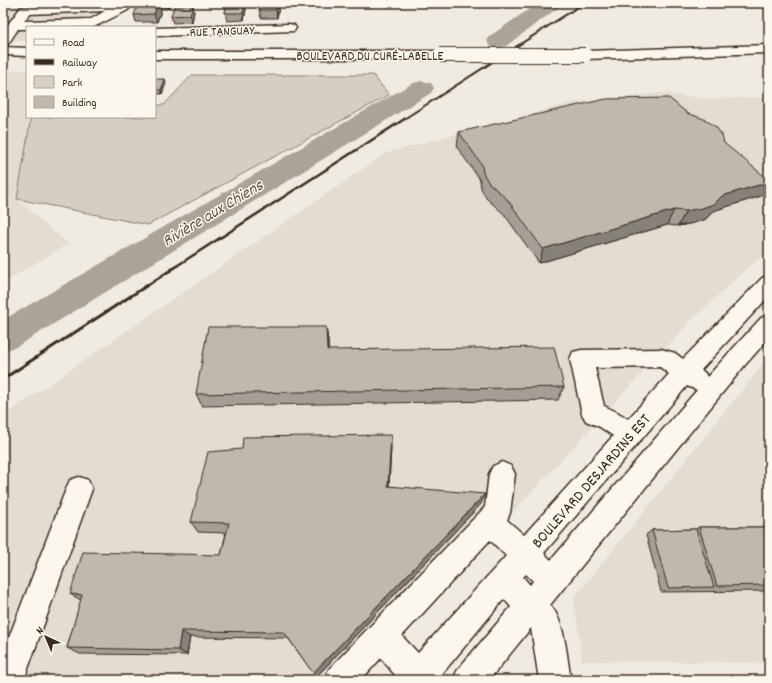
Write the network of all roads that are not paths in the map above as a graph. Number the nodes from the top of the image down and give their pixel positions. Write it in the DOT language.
graph roads {
  1 [pos="125,5"];
  2 [pos="25,6"];
  3 [pos="15,25"];
  4 [pos="289,28"];
  5 [pos="156,32"];
  6 [pos="3,41"];
  7 [pos="769,49"];
  8 [pos="3,50"];
  9 [pos="26,52"];
  10 [pos="156,55"];
  11 [pos="585,55"];
  12 [pos="26,58"];
  13 [pos="3,59"];
  14 [pos="769,59"];
  15 [pos="769,283"];
  16 [pos="769,324"];
  17 [pos="685,372"];
  18 [pos="711,389"];
  19 [pos="630,435"];
  20 [pos="502,474"];
  21 [pos="79,489"];
  22 [pos="490,521"];
  23 [pos="525,554"];
  24 [pos="504,578"];
  25 [pos="552,580"];
  26 [pos="531,605"];
  27 [pos="382,636"];
  28 [pos="418,679"];
  29 [pos="8,680"];
  30 [pos="340,680"];
  31 [pos="469,680"];
  32 [pos="555,680"];
  1 -- 2 [label="street"];
  1 -- 3 [label="street"];
  2 -- 3 [label="street"];
  3 -- 6 [label="street"];
  4 -- 5 [label="street, RUE TANGUAY"];
  7 -- 11 [label="street, BOULEVARD DU CURÉ-LABELLE"];
  8 -- 9 [label="street"];
  10 -- 11 [label="street, BOULEVARD DU CURÉ-LABELLE, bridge"];
  11 -- 14 [label="street, BOULEVARD DU CURÉ-LABELLE"];
  12 -- 13 [label="street"];
  15 -- 17 [label="street, BOULEVARD DESJARDINS EST"];
  16 -- 18 [label="street, BOULEVARD DESJARDINS EST"];
  17 -- 18 [label="street"];
  17 -- 19 [label="street, BOULEVARD DESJARDINS EST"];
  17 -- 19 [label="street"];
  18 -- 25 [label="street, BOULEVARD DESJARDINS EST"];
  19 -- 23 [label="street, BOULEVARD DESJARDINS EST"];
  20 -- 22 [label="street"];
  21 -- 29 [label="street"];
  22 -- 23 [label="street"];
  22 -- 27 [label="street"];
  23 -- 24 [label="street, BOULEVARD DESJARDINS EST"];
  23 -- 25 [label="street"];
  24 -- 26 [label="street"];
  24 -- 28 [label="street, BOULEVARD DESJARDINS EST"];
  25 -- 26 [label="street, BOULEVARD DESJARDINS EST"];
  26 -- 31 [label="street, BOULEVARD DESJARDINS EST"];
  26 -- 32 [label="street"];
  27 -- 28 [label="street"];
  27 -- 30 [label="street"];
}
